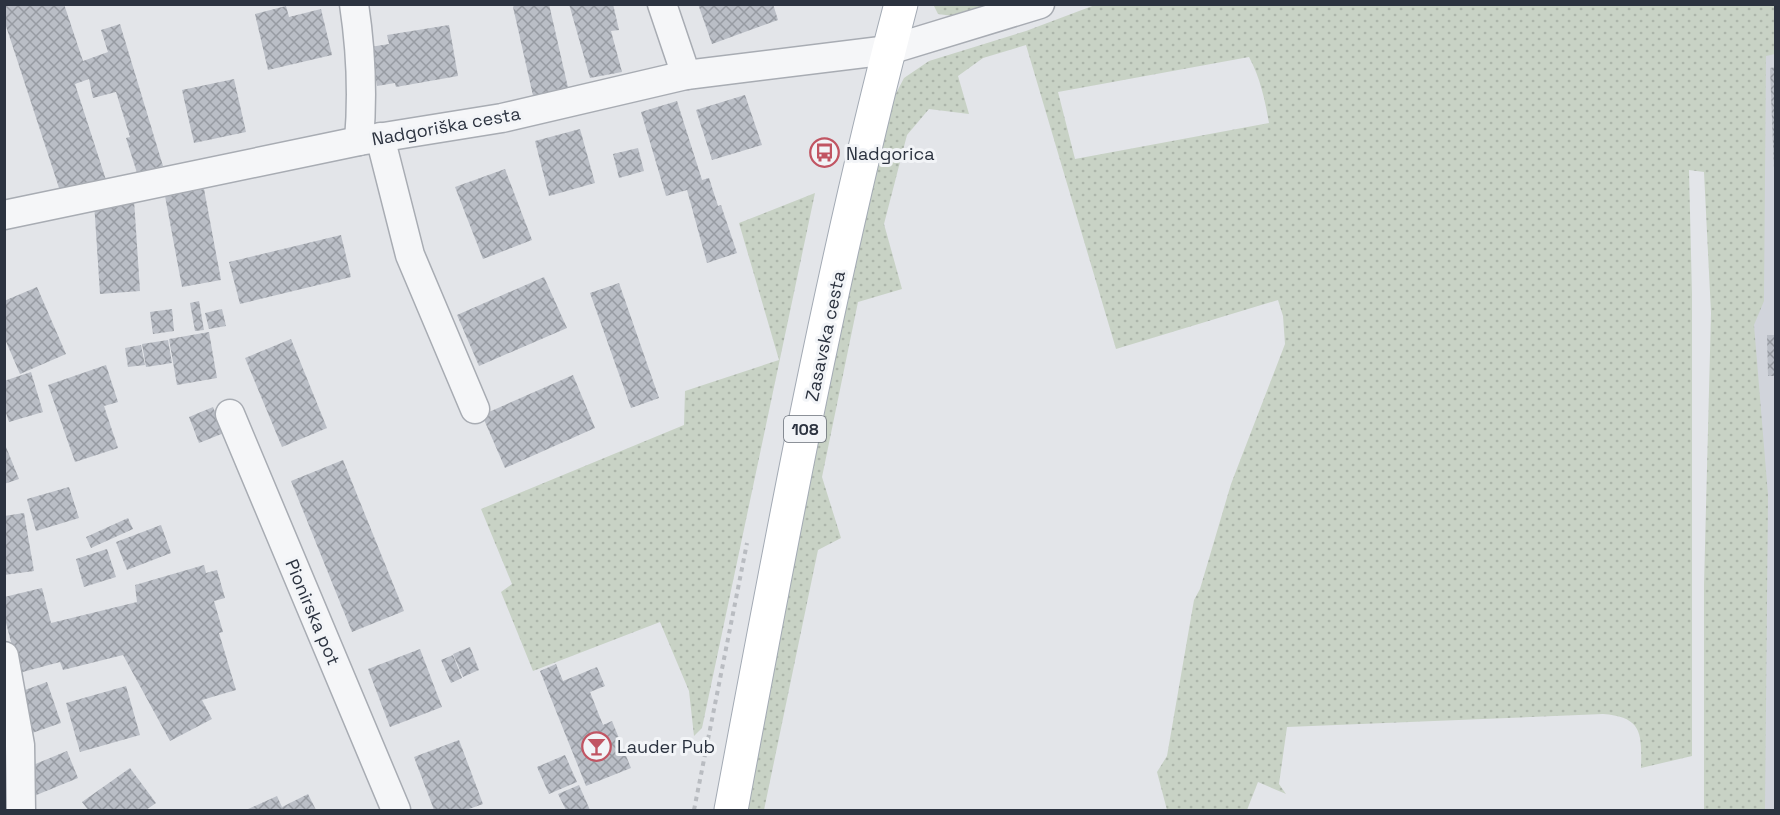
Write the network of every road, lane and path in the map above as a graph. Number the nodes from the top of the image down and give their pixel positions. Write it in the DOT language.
graph roads {
  1 [pos="354,4"];
  2 [pos="662,4"];
  3 [pos="901,4"];
  4 [pos="1040,4"];
  5 [pos="889,50"];
  6 [pos="686,75"];
  7 [pos="370,139"];
  8 [pos="4,215"];
  9 [pos="475,409"];
  10 [pos="230,414"];
  11 [pos="4,656"];
  12 [pos="21,810"];
  13 [pos="396,810"];
  14 [pos="731,810"];
  1 -- 7 [label="street"];
  2 -- 6 [label="street"];
  3 -- 5 [label="main road, Zasavska cesta / 108"];
  4 -- 5 [label="street, Nadgoriška cesta"];
  5 -- 6 [label="street, Nadgoriška cesta"];
  5 -- 14 [label="main road, Zasavska cesta / 108"];
  6 -- 7 [label="street, Nadgoriška cesta"];
  7 -- 8 [label="street, Nadgoriška cesta"];
  7 -- 9 [label="street"];
  10 -- 13 [label="street, Pionirska pot"];
  11 -- 12 [label="street"];
}
